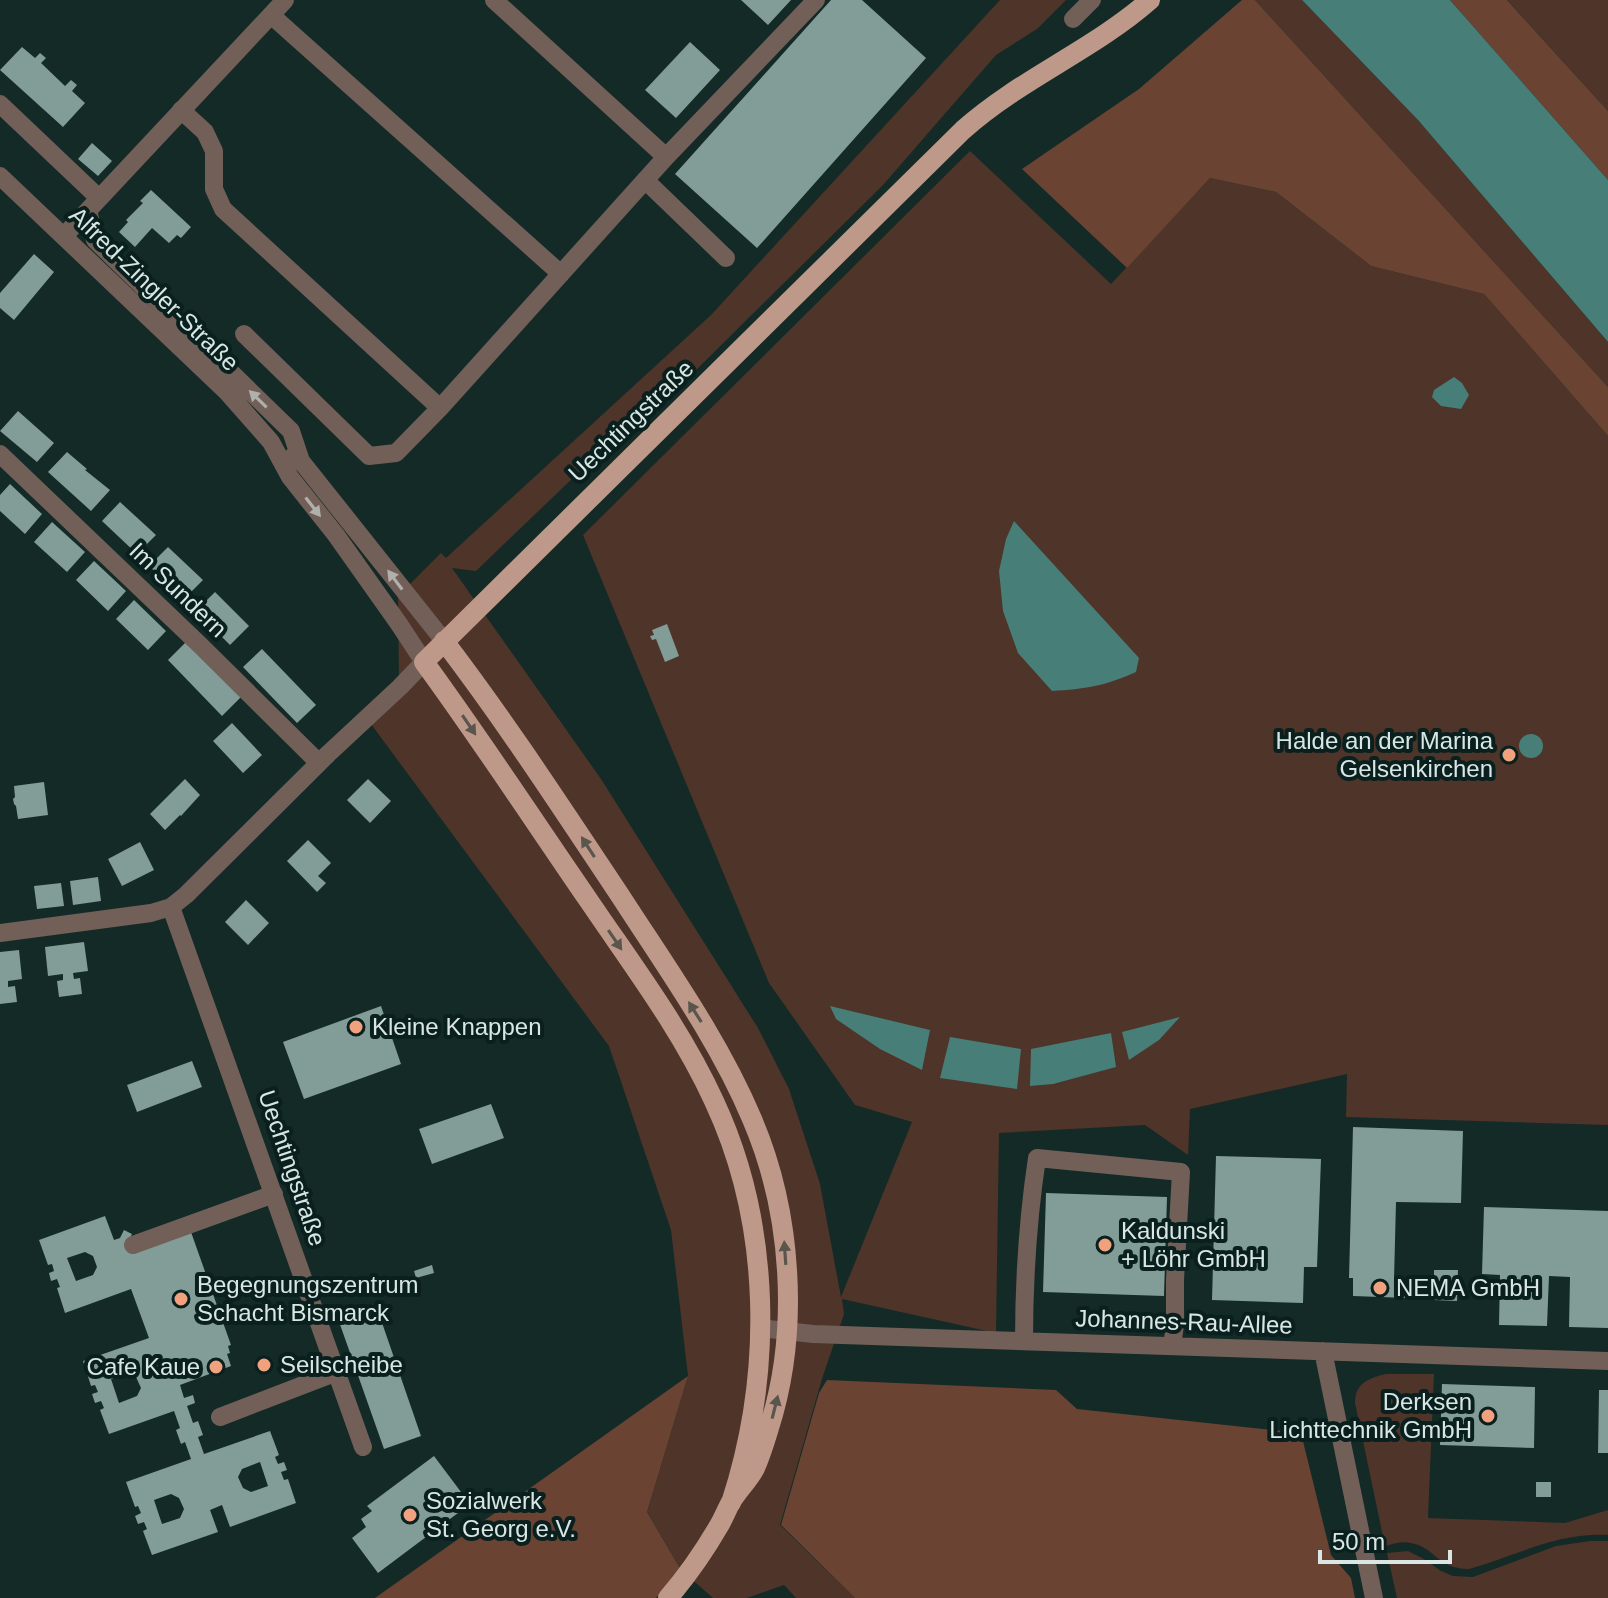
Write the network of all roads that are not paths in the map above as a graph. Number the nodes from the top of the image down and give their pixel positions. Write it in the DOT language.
graph roads {
  1 [pos="285,0"];
  2 [pos="494,0"];
  3 [pos="816,0"];
  4 [pos="1092,0"];
  5 [pos="1150,0"];
  6 [pos="271,15"];
  7 [pos="1073,19"];
  8 [pos="0,104"];
  9 [pos="181,110"];
  10 [pos="666,157"];
  11 [pos="0,176"];
  12 [pos="645,180"];
  13 [pos="93,204"];
  14 [pos="64,236"];
  15 [pos="726,258"];
  16 [pos="561,274"];
  17 [pos="244,334"];
  18 [pos="440,408"];
  19 [pos="271,442"];
  20 [pos="0,454"];
  21 [pos="301,461"];
  22 [pos="444,641"];
  23 [pos="424,662"];
  24 [pos="319,763"];
  25 [pos="171,907"];
  26 [pos="0,933"];
  27 [pos="274,1194"];
  28 [pos="133,1245"];
  29 [pos="760,1328"];
  30 [pos="786,1331"];
  31 [pos="1024,1341"];
  32 [pos="1172,1346"];
  33 [pos="1323,1351"];
  34 [pos="1608,1361"];
  35 [pos="337,1372"];
  36 [pos="220,1417"];
  37 [pos="363,1447"];
  38 [pos="731,1503"];
  39 [pos="668,1598"];
  40 [pos="1374,1598"];
  1 -- 6 [label="street"];
  2 -- 10 [label="street"];
  3 -- 10 [label="street"];
  4 -- 7 [label="street"];
  5 -- 22 [label="main road, Uechtingstraße"];
  6 -- 9 [label="street"];
  6 -- 16 [label="street"];
  8 -- 13 [label="street"];
  9 -- 13 [label="street"];
  9 -- 18 [label="street"];
  10 -- 12 [label="street"];
  11 -- 14 [label="street, Alfred-Zingler-Straße"];
  12 -- 15 [label="street"];
  12 -- 16 [label="street"];
  13 -- 14 [label="street"];
  21 -- 13 [label="street, one-way"];
  14 -- 19 [label="street, Alfred-Zingler-Straße"];
  16 -- 18 [label="street"];
  17 -- 18 [label="street"];
  19 -- 21 [label="street, Alfred-Zingler-Straße"];
  19 -- 23 [label="street, Alfred-Zingler-Straße, one-way"];
  20 -- 24 [label="street, Im Sundern"];
  22 -- 21 [label="street, Alfred-Zingler-Straße, one-way"];
  22 -- 23 [label="main road, Uechtingstraße"];
  30 -- 22 [label="main road, one-way"];
  23 -- 24 [label="street, Uechtingstraße"];
  23 -- 29 [label="main road, one-way"];
  24 -- 25 [label="street, Uechtingstraße"];
  25 -- 26 [label="street, Uechtingstraße"];
  25 -- 27 [label="street, Uechtingstraße"];
  27 -- 28 [label="street"];
  27 -- 35 [label="street, Uechtingstraße"];
  29 -- 30 [label="street, Johannes-Rau-Allee"];
  29 -- 38 [label="main road"];
  30 -- 31 [label="street, Johannes-Rau-Allee"];
  38 -- 30 [label="main road, one-way"];
  31 -- 32 [label="street, Johannes-Rau-Allee"];
  31 -- 32 [label="street"];
  32 -- 33 [label="street, Johannes-Rau-Allee"];
  33 -- 34 [label="street, Johannes-Rau-Allee"];
  33 -- 40 [label="street"];
  35 -- 36 [label="street"];
  35 -- 37 [label="street, Uechtingstraße"];
  38 -- 39 [label="main road"];
}
